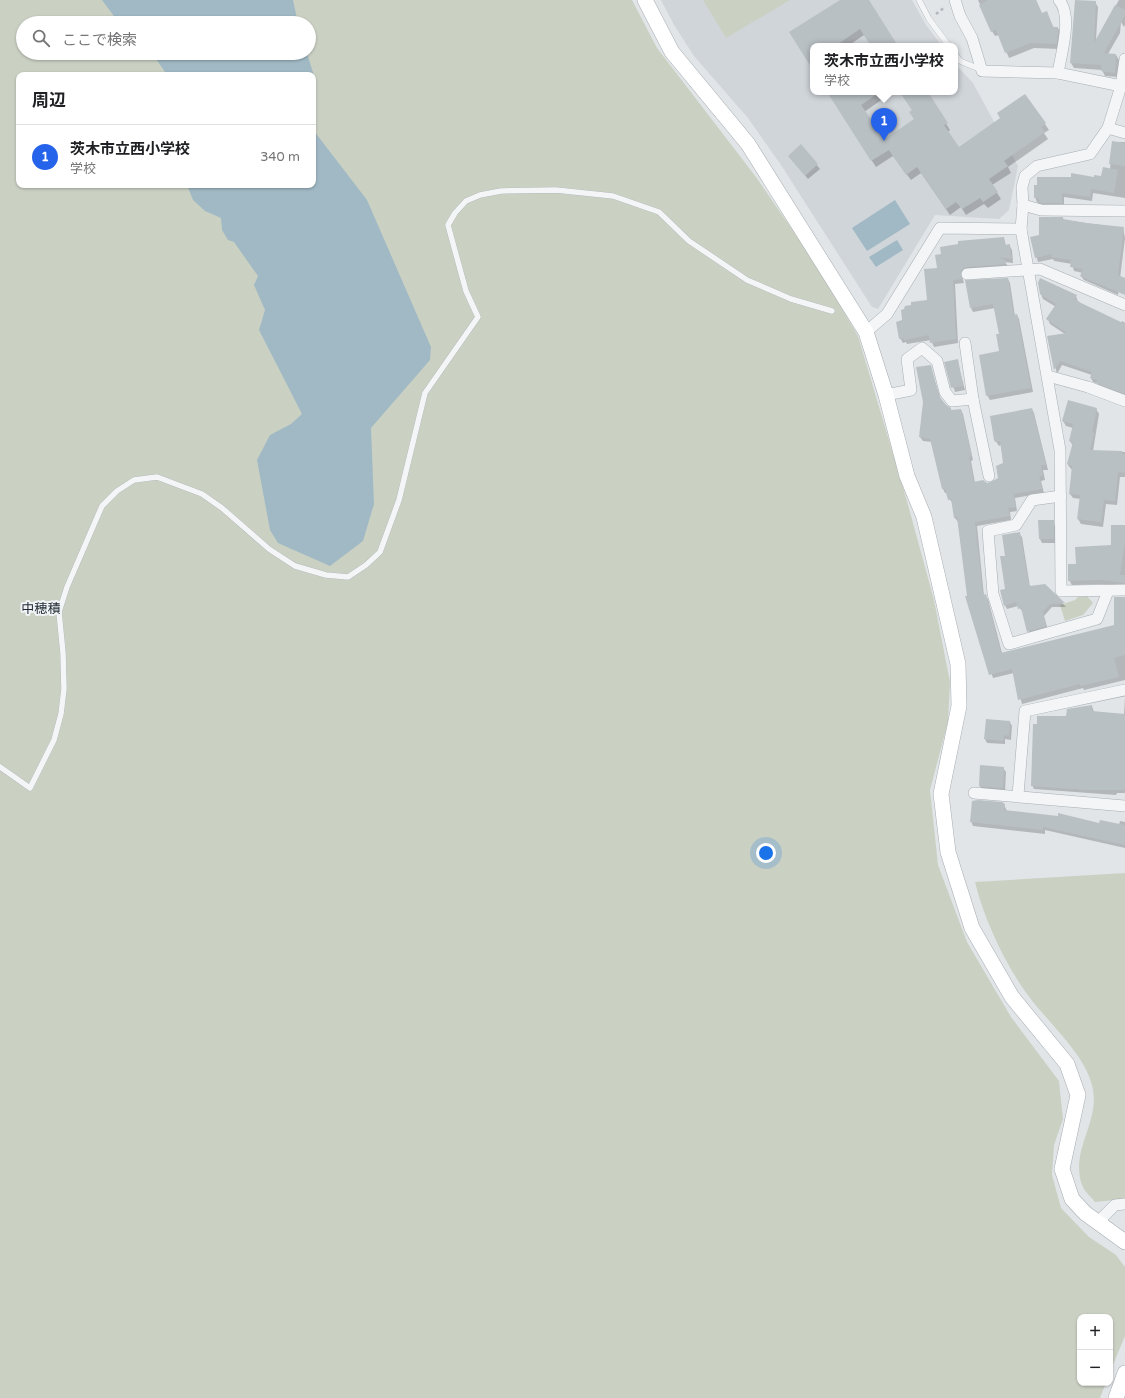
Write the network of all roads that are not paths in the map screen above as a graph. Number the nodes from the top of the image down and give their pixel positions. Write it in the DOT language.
graph roads {
  1 [pos="645,0"];
  2 [pos="919,0"];
  3 [pos="1059,0"];
  4 [pos="951,3"];
  5 [pos="947,43"];
  6 [pos="958,58"];
  7 [pos="1125,59"];
  8 [pos="982,71"];
  9 [pos="1058,73"];
  10 [pos="1121,86"];
  11 [pos="1108,128"];
  12 [pos="1125,133"];
  13 [pos="1023,205"];
  14 [pos="1125,211"];
  15 [pos="1021,229"];
  16 [pos="1027,271"];
  17 [pos="967,274"];
  18 [pos="1125,305"];
  19 [pos="832,311"];
  20 [pos="866,332"];
  21 [pos="965,343"];
  22 [pos="1048,376"];
  23 [pos="886,395"];
  24 [pos="972,399"];
  25 [pos="1125,401"];
  26 [pos="989,476"];
  27 [pos="1061,496"];
  28 [pos="1108,590"];
  29 [pos="1125,590"];
  30 [pos="1125,690"];
  31 [pos="0,767"];
  32 [pos="974,793"];
  33 [pos="1018,795"];
  34 [pos="1125,806"];
  35 [pos="1125,1204"];
  36 [pos="1098,1222"];
  37 [pos="1125,1242"];
  38 [pos="1125,1373"];
  39 [pos="1116,1398"];
  1 -- 20 [label="street"];
  2 -- 5 [label="lane"];
  3 -- 9 [label="street"];
  4 -- 8 [label="street"];
  6 -- 8 [label="lane"];
  7 -- 10 [label="street"];
  8 -- 9 [label="street"];
  9 -- 10 [label="street"];
  10 -- 11 [label="street"];
  11 -- 12 [label="street"];
  11 -- 13 [label="street"];
  13 -- 14 [label="street"];
  13 -- 15 [label="street"];
  15 -- 16 [label="street"];
  15 -- 20 [label="street"];
  16 -- 17 [label="street"];
  16 -- 18 [label="street"];
  16 -- 22 [label="street"];
  19 -- 31 [label="lane"];
  20 -- 23 [label="street"];
  21 -- 24 [label="street"];
  22 -- 25 [label="street"];
  22 -- 27 [label="street"];
  23 -- 24 [label="street"];
  23 -- 36 [label="street"];
  24 -- 26 [label="street"];
  27 -- 28 [label="street"];
  27 -- 28 [label="street"];
  28 -- 29 [label="street"];
  30 -- 33 [label="street"];
  32 -- 33 [label="street"];
  33 -- 34 [label="street"];
  35 -- 36 [label="street"];
  36 -- 37 [label="street"];
  38 -- 39 [label="street"];
}
